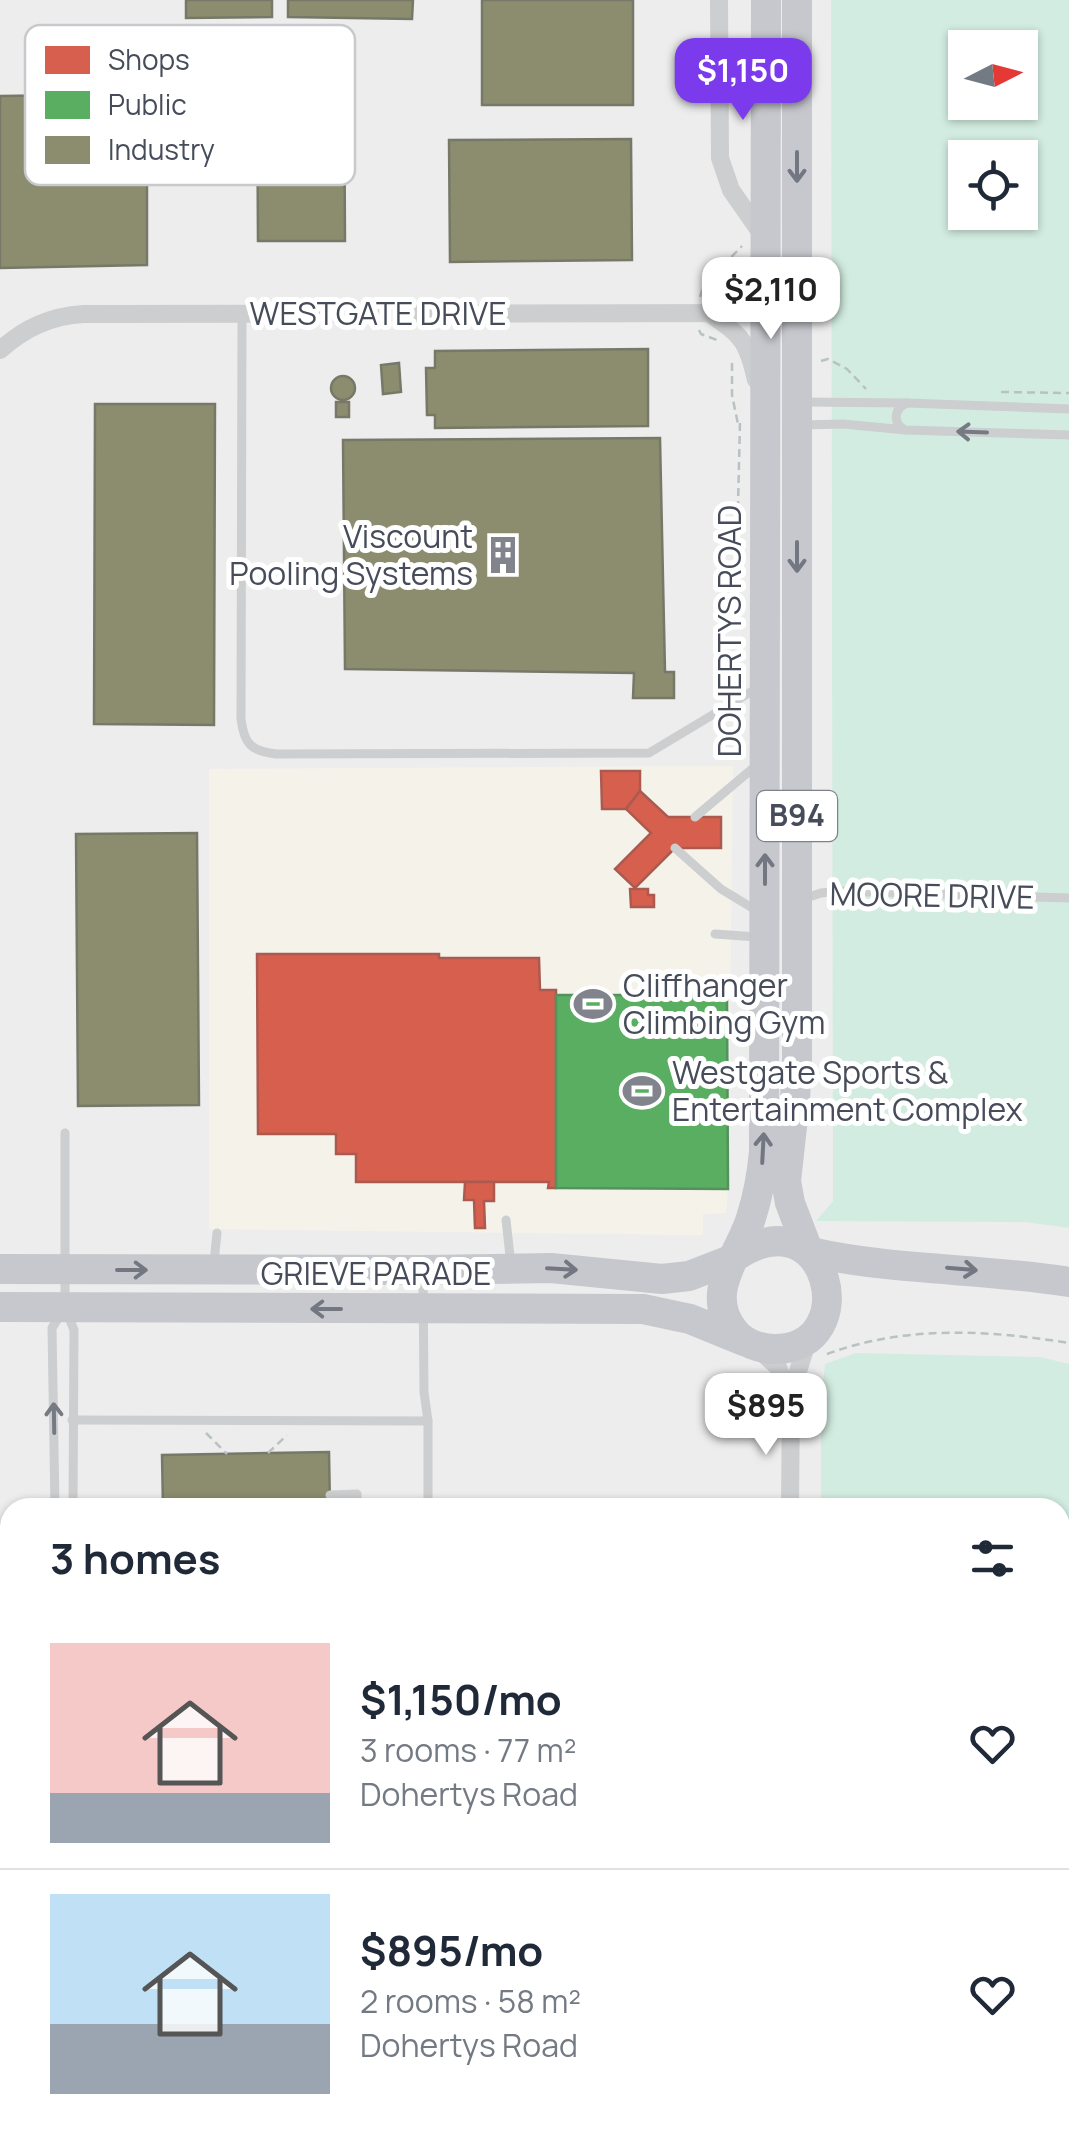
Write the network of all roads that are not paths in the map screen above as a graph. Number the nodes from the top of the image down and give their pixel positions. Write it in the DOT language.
graph roads {
  1 [pos="719,0"];
  2 [pos="766,0"];
  3 [pos="797,0"];
  4 [pos="765,242"];
  5 [pos="766,312"];
  6 [pos="796,312"];
  7 [pos="709,313"];
  8 [pos="242,314"];
  9 [pos="0,350"];
  10 [pos="908,403"];
  11 [pos="1069,409"];
  12 [pos="753,414"];
  13 [pos="797,414"];
  14 [pos="906,430"];
  15 [pos="1069,436"];
  16 [pos="765,682"];
  17 [pos="765,757"];
  18 [pos="695,817"];
  19 [pos="676,848"];
  20 [pos="1069,898"];
  21 [pos="796,902"];
  22 [pos="765,927"];
  23 [pos="715,934"];
  24 [pos="65,1132"];
  25 [pos="506,1220"];
  26 [pos="217,1233"];
  27 [pos="809,1251"];
  28 [pos="734,1258"];
  29 [pos="511,1268"];
  30 [pos="0,1269"];
  31 [pos="64,1270"];
  32 [pos="214,1270"];
  33 [pos="424,1270"];
  34 [pos="1069,1282"];
  35 [pos="0,1307"];
  36 [pos="65,1308"];
  37 [pos="424,1310"];
  38 [pos="811,1336"];
  39 [pos="749,1343"];
  40 [pos="790,1408"];
  41 [pos="72,1420"];
  42 [pos="428,1421"];
  43 [pos="330,1494"];
  44 [pos="55,1498"];
  45 [pos="73,1498"];
  46 [pos="357,1498"];
  47 [pos="428,1498"];
  48 [pos="790,1498"];
  1 -- 4 [label="street"];
  2 -- 4 [label="main road, DOHERTYS ROAD / B94"];
  3 -- 6 [label="main road, DOHERTYS ROAD / B94, one-way"];
  4 -- 5 [label="main road, DOHERTYS ROAD / B94"];
  5 -- 6 [label="main road"];
  5 -- 7 [label="street, WESTGATE DRIVE"];
  5 -- 12 [label="main road, DOHERTYS ROAD / B94"];
  6 -- 13 [label="main road, DOHERTYS ROAD / B94"];
  7 -- 8 [label="street, WESTGATE DRIVE"];
  7 -- 12 [label="street"];
  8 -- 9 [label="street, WESTGATE DRIVE"];
  8 -- 16 [label="lane"];
  10 -- 11 [label="lane"];
  10 -- 13 [label="lane"];
  10 -- 14 [label="lane"];
  12 -- 13 [label="main road"];
  12 -- 16 [label="main road, DOHERTYS ROAD / B94"];
  13 -- 14 [label="lane"];
  13 -- 21 [label="main road, DOHERTYS ROAD / B94, one-way"];
  15 -- 14 [label="lane, one-way"];
  16 -- 17 [label="main road, DOHERTYS ROAD / B94"];
  17 -- 18 [label="lane"];
  22 -- 17 [label="main road, DOHERTYS ROAD / B94, one-way"];
  19 -- 22 [label="lane"];
  20 -- 21 [label="lane, MOORE DRIVE"];
  21 -- 27 [label="main road, DOHERTYS ROAD / B94"];
  22 -- 23 [label="lane"];
  28 -- 22 [label="main road, DOHERTYS ROAD / B94, one-way"];
  24 -- 31 [label="lane"];
  25 -- 29 [label="lane"];
  26 -- 32 [label="lane"];
  27 -- 28 [label="main road"];
  27 -- 34 [label="main road, one-way"];
  27 -- 38 [label="main road"];
  29 -- 28 [label="main road, GRIEVE PARADE, one-way"];
  28 -- 39 [label="main road, B94"];
  29 -- 33 [label="main road, GRIEVE PARADE"];
  30 -- 31 [label="main road, GRIEVE PARADE"];
  31 -- 32 [label="main road, GRIEVE PARADE, one-way"];
  31 -- 36 [label="lane"];
  32 -- 33 [label="main road, GRIEVE PARADE"];
  33 -- 37 [label="lane"];
  35 -- 36 [label="main road, GRIEVE PARADE"];
  37 -- 36 [label="main road, GRIEVE PARADE, one-way"];
  36 -- 41 [label="lane"];
  44 -- 36 [label="lane, one-way"];
  37 -- 39 [label="main road, GRIEVE PARADE"];
  37 -- 42 [label="lane"];
  38 -- 39 [label="main road"];
  38 -- 40 [label="street"];
  39 -- 40 [label="street"];
  40 -- 48 [label="street"];
  41 -- 42 [label="lane"];
  41 -- 45 [label="lane"];
  42 -- 47 [label="lane"];
  43 -- 46 [label="lane"];
}
